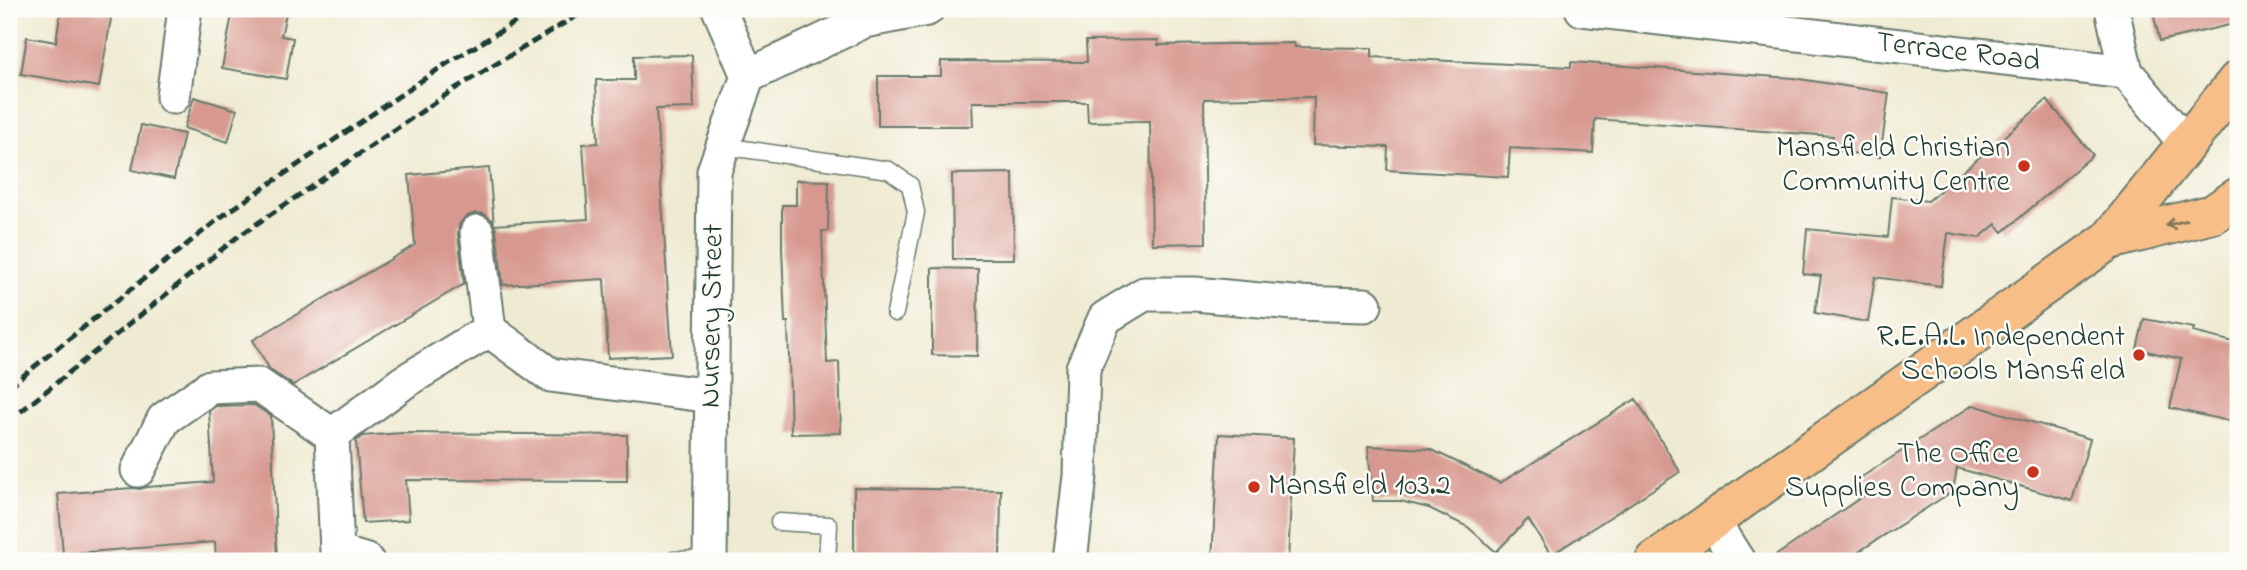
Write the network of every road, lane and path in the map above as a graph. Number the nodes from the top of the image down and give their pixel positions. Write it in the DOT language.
graph roads {
  1 [pos="185,9"];
  2 [pos="719,9"];
  3 [pos="927,9"];
  4 [pos="1582,9"];
  5 [pos="2112,9"];
  6 [pos="2126,72"];
  7 [pos="748,76"];
  8 [pos="2238,80"];
  9 [pos="173,97"];
  10 [pos="2238,123"];
  11 [pos="2186,144"];
  12 [pos="723,146"];
  13 [pos="2238,197"];
  14 [pos="477,232"];
  15 [pos="2109,240"];
  16 [pos="1364,305"];
  17 [pos="895,313"];
  18 [pos="488,330"];
  19 [pos="712,396"];
  20 [pos="332,435"];
  21 [pos="138,470"];
  22 [pos="1712,520"];
  23 [pos="779,522"];
  24 [pos="673,560"];
  25 [pos="710,560"];
  26 [pos="367,561"];
  27 [pos="827,561"];
  28 [pos="1070,561"];
  29 [pos="1655,561"];
  30 [pos="1738,561"];
  1 -- 9 [label="street"];
  2 -- 7 [label="street"];
  3 -- 7 [label="street"];
  4 -- 6 [label="street, Terrace Road"];
  5 -- 6 [label="street"];
  6 -- 11 [label="street"];
  7 -- 12 [label="street, Nursery Street"];
  8 -- 11 [label="highway"];
  10 -- 11 [label="highway"];
  11 -- 15 [label="highway"];
  12 -- 17 [label="lane"];
  12 -- 19 [label="street, Nursery Street"];
  13 -- 15 [label="highway, one-way"];
  14 -- 18 [label="street"];
  15 -- 22 [label="highway"];
  16 -- 28 [label="street"];
  18 -- 19 [label="street"];
  18 -- 20 [label="street"];
  19 -- 25 [label="street, Nursery Street"];
  20 -- 21 [label="street"];
  20 -- 26 [label="street"];
  22 -- 29 [label="highway"];
  22 -- 30 [label="street"];
  23 -- 27 [label="lane"];
  24 -- 25 [label="lane"];
}
